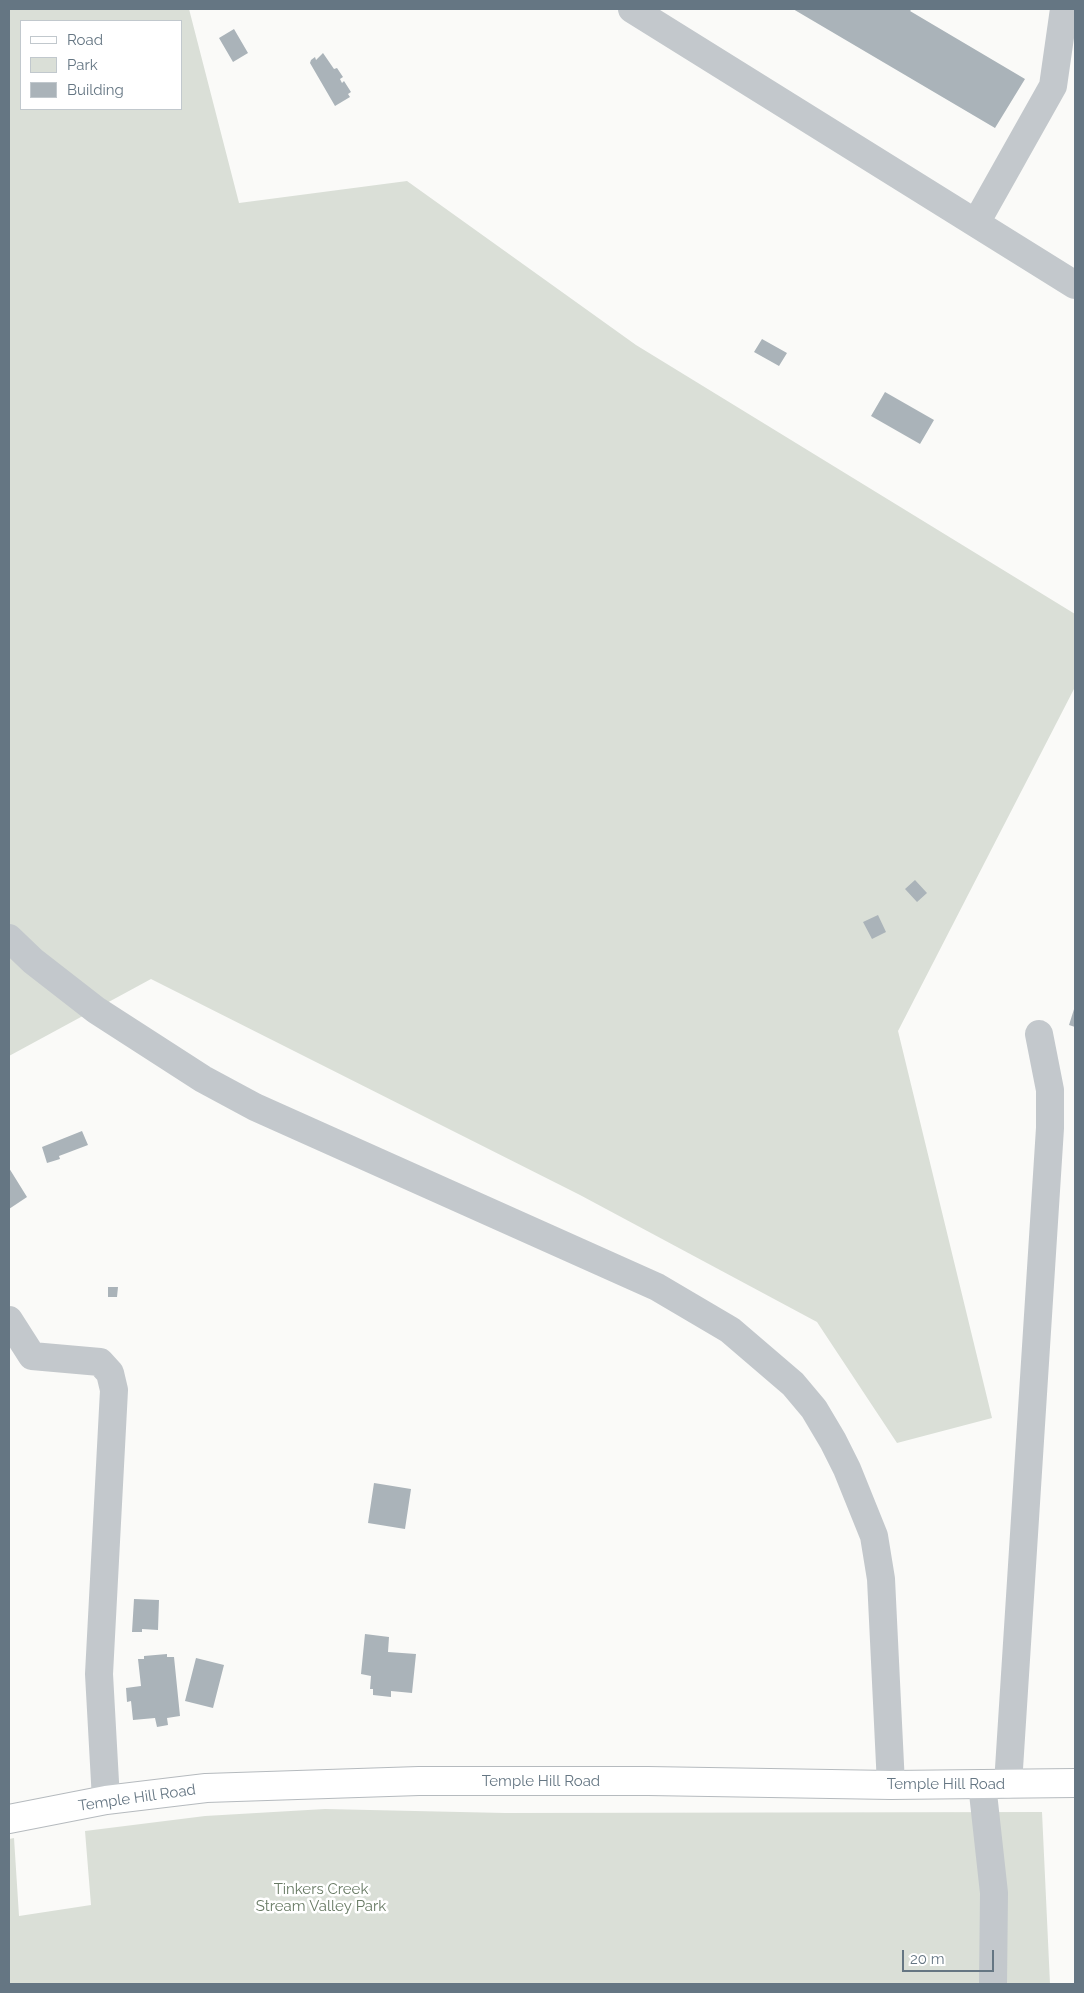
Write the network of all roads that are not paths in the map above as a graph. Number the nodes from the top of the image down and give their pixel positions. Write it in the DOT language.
graph roads {
  1 [pos="632,9"];
  2 [pos="1064,9"];
  3 [pos="976,223"];
  4 [pos="1075,284"];
  5 [pos="9,938"];
  6 [pos="1038,1034"];
  7 [pos="9,1320"];
  8 [pos="1075,1783"];
  9 [pos="995,1784"];
  10 [pos="891,1785"];
  11 [pos="106,1800"];
  12 [pos="9,1819"];
  13 [pos="993,1984"];
  1 -- 3 [label="street"];
  2 -- 3 [label="street"];
  3 -- 4 [label="street"];
  5 -- 10 [label="street"];
  6 -- 9 [label="street"];
  7 -- 11 [label="street"];
  8 -- 9 [label="main road, Temple Hill Road"];
  9 -- 10 [label="main road, Temple Hill Road"];
  9 -- 13 [label="street"];
  10 -- 11 [label="main road, Temple Hill Road"];
  11 -- 12 [label="main road, Temple Hill Road"];
}
